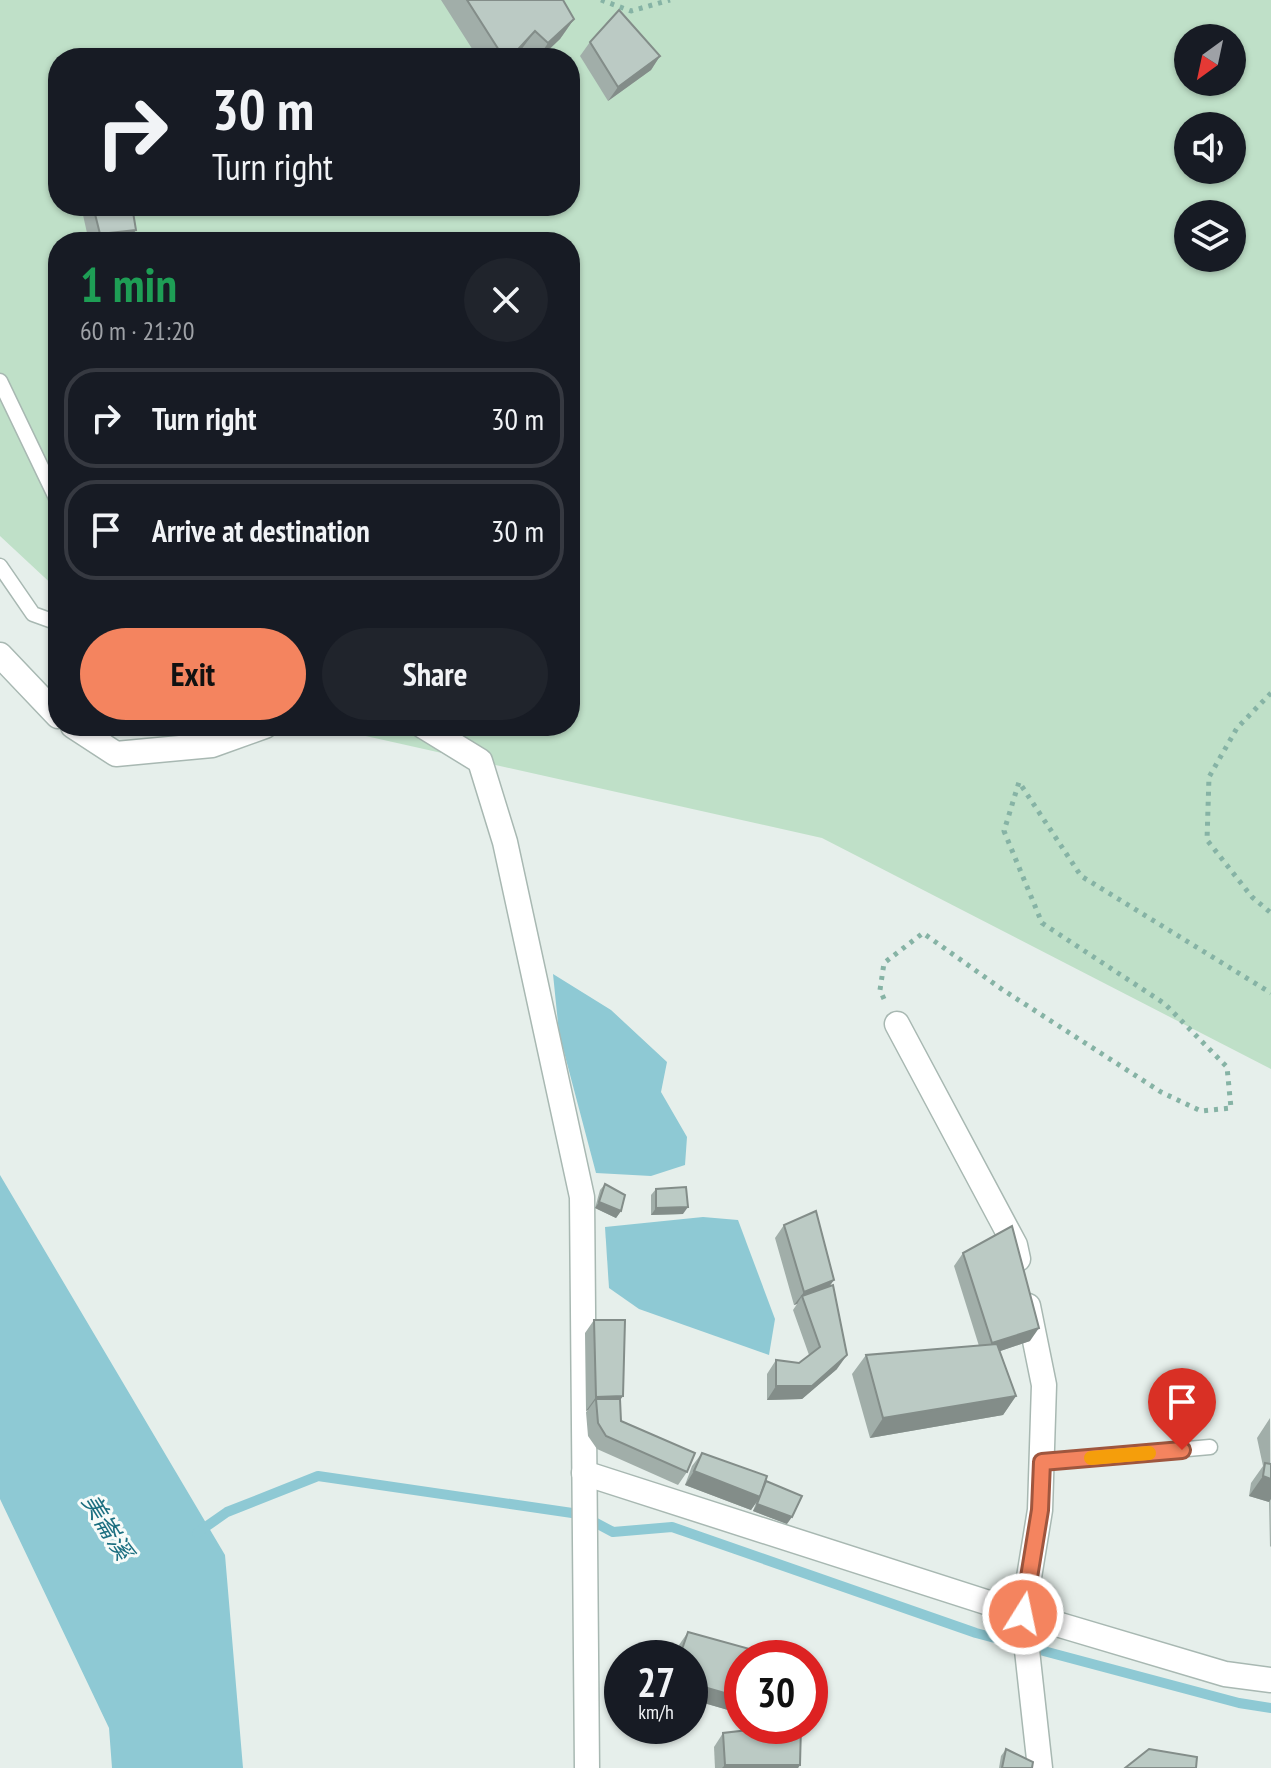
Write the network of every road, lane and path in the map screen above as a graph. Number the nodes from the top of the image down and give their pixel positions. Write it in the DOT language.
graph roads {
  1 [pos="601,0"];
  2 [pos="670,0"];
  3 [pos="0,381"];
  4 [pos="48,481"];
  5 [pos="0,566"];
  6 [pos="48,619"];
  7 [pos="0,655"];
  8 [pos="1271,693"];
  9 [pos="48,705"];
  10 [pos="88,736"];
  11 [pos="237,736"];
  12 [pos="439,736"];
  13 [pos="1271,913"];
  14 [pos="1271,993"];
  15 [pos="897,1024"];
  16 [pos="1210,1447"];
  17 [pos="1042,1462"];
  18 [pos="584,1482"];
  19 [pos="1023,1614"];
  20 [pos="1271,1680"];
  21 [pos="587,1768"];
  22 [pos="1040,1768"];
  1 -- 2 [label="path"];
  3 -- 4 [label="lane"];
  5 -- 6 [label="lane"];
  7 -- 9 [label="street"];
  8 -- 13 [label="path"];
  10 -- 11 [label="street"];
  12 -- 18 [label="street"];
  14 -- 15 [label="path"];
  15 -- 17 [label="street"];
  16 -- 17 [label="lane"];
  17 -- 19 [label="street"];
  18 -- 19 [label="street"];
  18 -- 21 [label="street"];
  19 -- 20 [label="street"];
  19 -- 22 [label="street"];
}
